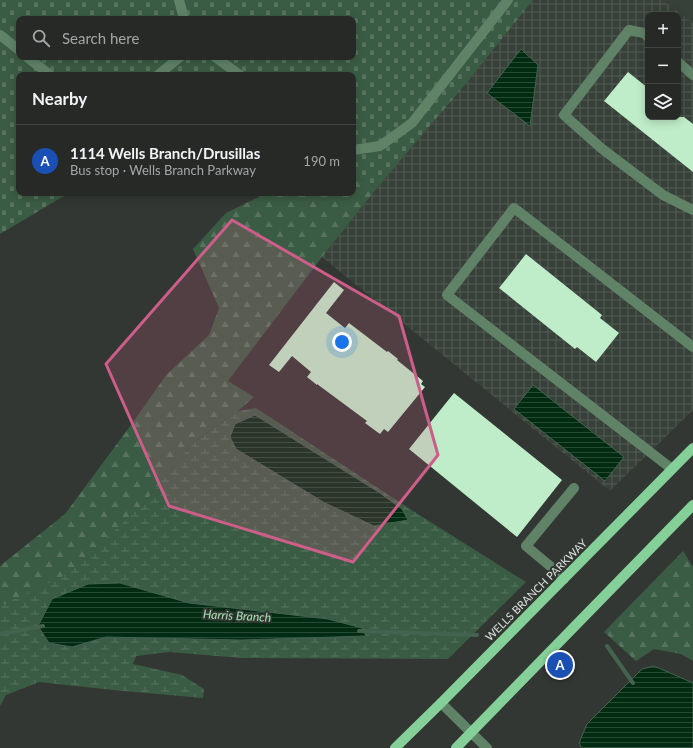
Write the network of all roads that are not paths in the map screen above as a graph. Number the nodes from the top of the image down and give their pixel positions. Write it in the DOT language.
graph roads {
  1 [pos="179,0"];
  2 [pos="508,0"];
  3 [pos="183,16"];
  4 [pos="0,35"];
  5 [pos="645,35"];
  6 [pos="16,48"];
  7 [pos="32,60"];
  8 [pos="176,60"];
  9 [pos="219,60"];
  10 [pos="681,65"];
  11 [pos="46,72"];
  12 [pos="162,72"];
  13 [pos="236,72"];
  14 [pos="693,75"];
  15 [pos="356,150"];
  16 [pos="693,210"];
  17 [pos="693,347"];
  18 [pos="693,448"];
  19 [pos="672,469"];
  20 [pos="574,488"];
  21 [pos="693,505"];
  22 [pos="564,579"];
  23 [pos="441,703"];
  24 [pos="471,732"];
  25 [pos="395,748"];
  26 [pos="456,748"];
  27 [pos="487,748"];
  1 -- 3 [label="street"];
  2 -- 15 [label="street"];
  4 -- 6 [label="street"];
  5 -- 16 [label="street"];
  7 -- 11 [label="street"];
  8 -- 12 [label="street"];
  9 -- 13 [label="street"];
  10 -- 14 [label="street"];
  17 -- 19 [label="street"];
  18 -- 19 [label="main road, WELLS BRANCH PARKWAY"];
  19 -- 22 [label="main road, WELLS BRANCH PARKWAY"];
  20 -- 22 [label="street"];
  21 -- 24 [label="main road"];
  22 -- 23 [label="main road, WELLS BRANCH PARKWAY"];
  23 -- 24 [label="street"];
  23 -- 25 [label="main road, WELLS BRANCH PARKWAY"];
  24 -- 26 [label="main road"];
  24 -- 27 [label="street"];
}
